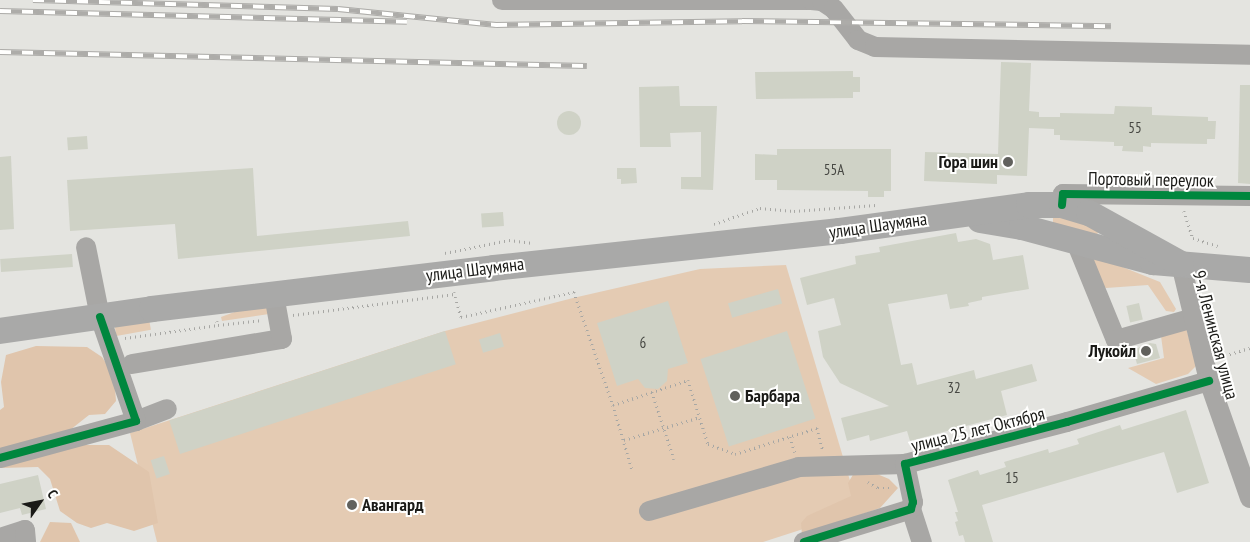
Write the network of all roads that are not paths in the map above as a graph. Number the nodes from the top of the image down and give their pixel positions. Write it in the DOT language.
graph roads {
  1 [pos="502,0"];
  2 [pos="811,0"];
  3 [pos="1250,55"];
  4 [pos="1250,196"];
  5 [pos="1062,205"];
  6 [pos="952,216"];
  7 [pos="1064,238"];
  8 [pos="86,247"];
  9 [pos="1181,264"];
  10 [pos="1250,270"];
  11 [pos="274,295"];
  12 [pos="1194,318"];
  13 [pos="104,328"];
  14 [pos="0,331"];
  15 [pos="132,364"];
  16 [pos="1209,381"];
  17 [pos="167,409"];
  18 [pos="136,421"];
  19 [pos="0,458"];
  20 [pos="905,464"];
  21 [pos="1248,487"];
  22 [pos="911,509"];
  23 [pos="649,511"];
  24 [pos="0,538"];
  25 [pos="26,542"];
  26 [pos="804,542"];
  27 [pos="922,542"];
  1 -- 2 [label="street"];
  2 -- 3 [label="street"];
  4 -- 5 [label="street, Портовый переулок"];
  5 -- 6 [label="main road, улица Шаумяна"];
  5 -- 7 [label="main road"];
  5 -- 9 [label="main road, улица Шаумяна"];
  6 -- 7 [label="main road, улица Шаумяна"];
  6 -- 11 [label="main road, улица Шаумяна"];
  7 -- 9 [label="main road, улица Шаумяна"];
  7 -- 12 [label="street"];
  8 -- 13 [label="street"];
  9 -- 10 [label="main road"];
  9 -- 12 [label="street, 9-я Ленинская улица"];
  11 -- 13 [label="main road, улица Шаумяна"];
  11 -- 15 [label="street"];
  12 -- 16 [label="street, 9-я Ленинская улица"];
  13 -- 14 [label="main road, улица Шаумяна"];
  13 -- 18 [label="street"];
  16 -- 20 [label="street, улица 25 лет Октября"];
  16 -- 21 [label="street, 9-я Ленинская улица"];
  17 -- 18 [label="street"];
  18 -- 19 [label="street"];
  20 -- 22 [label="street, улица 25 лет Октября"];
  20 -- 23 [label="street"];
  22 -- 26 [label="street"];
  22 -- 27 [label="street, улица 25 лет Октября"];
  24 -- 25 [label="street"];
}
